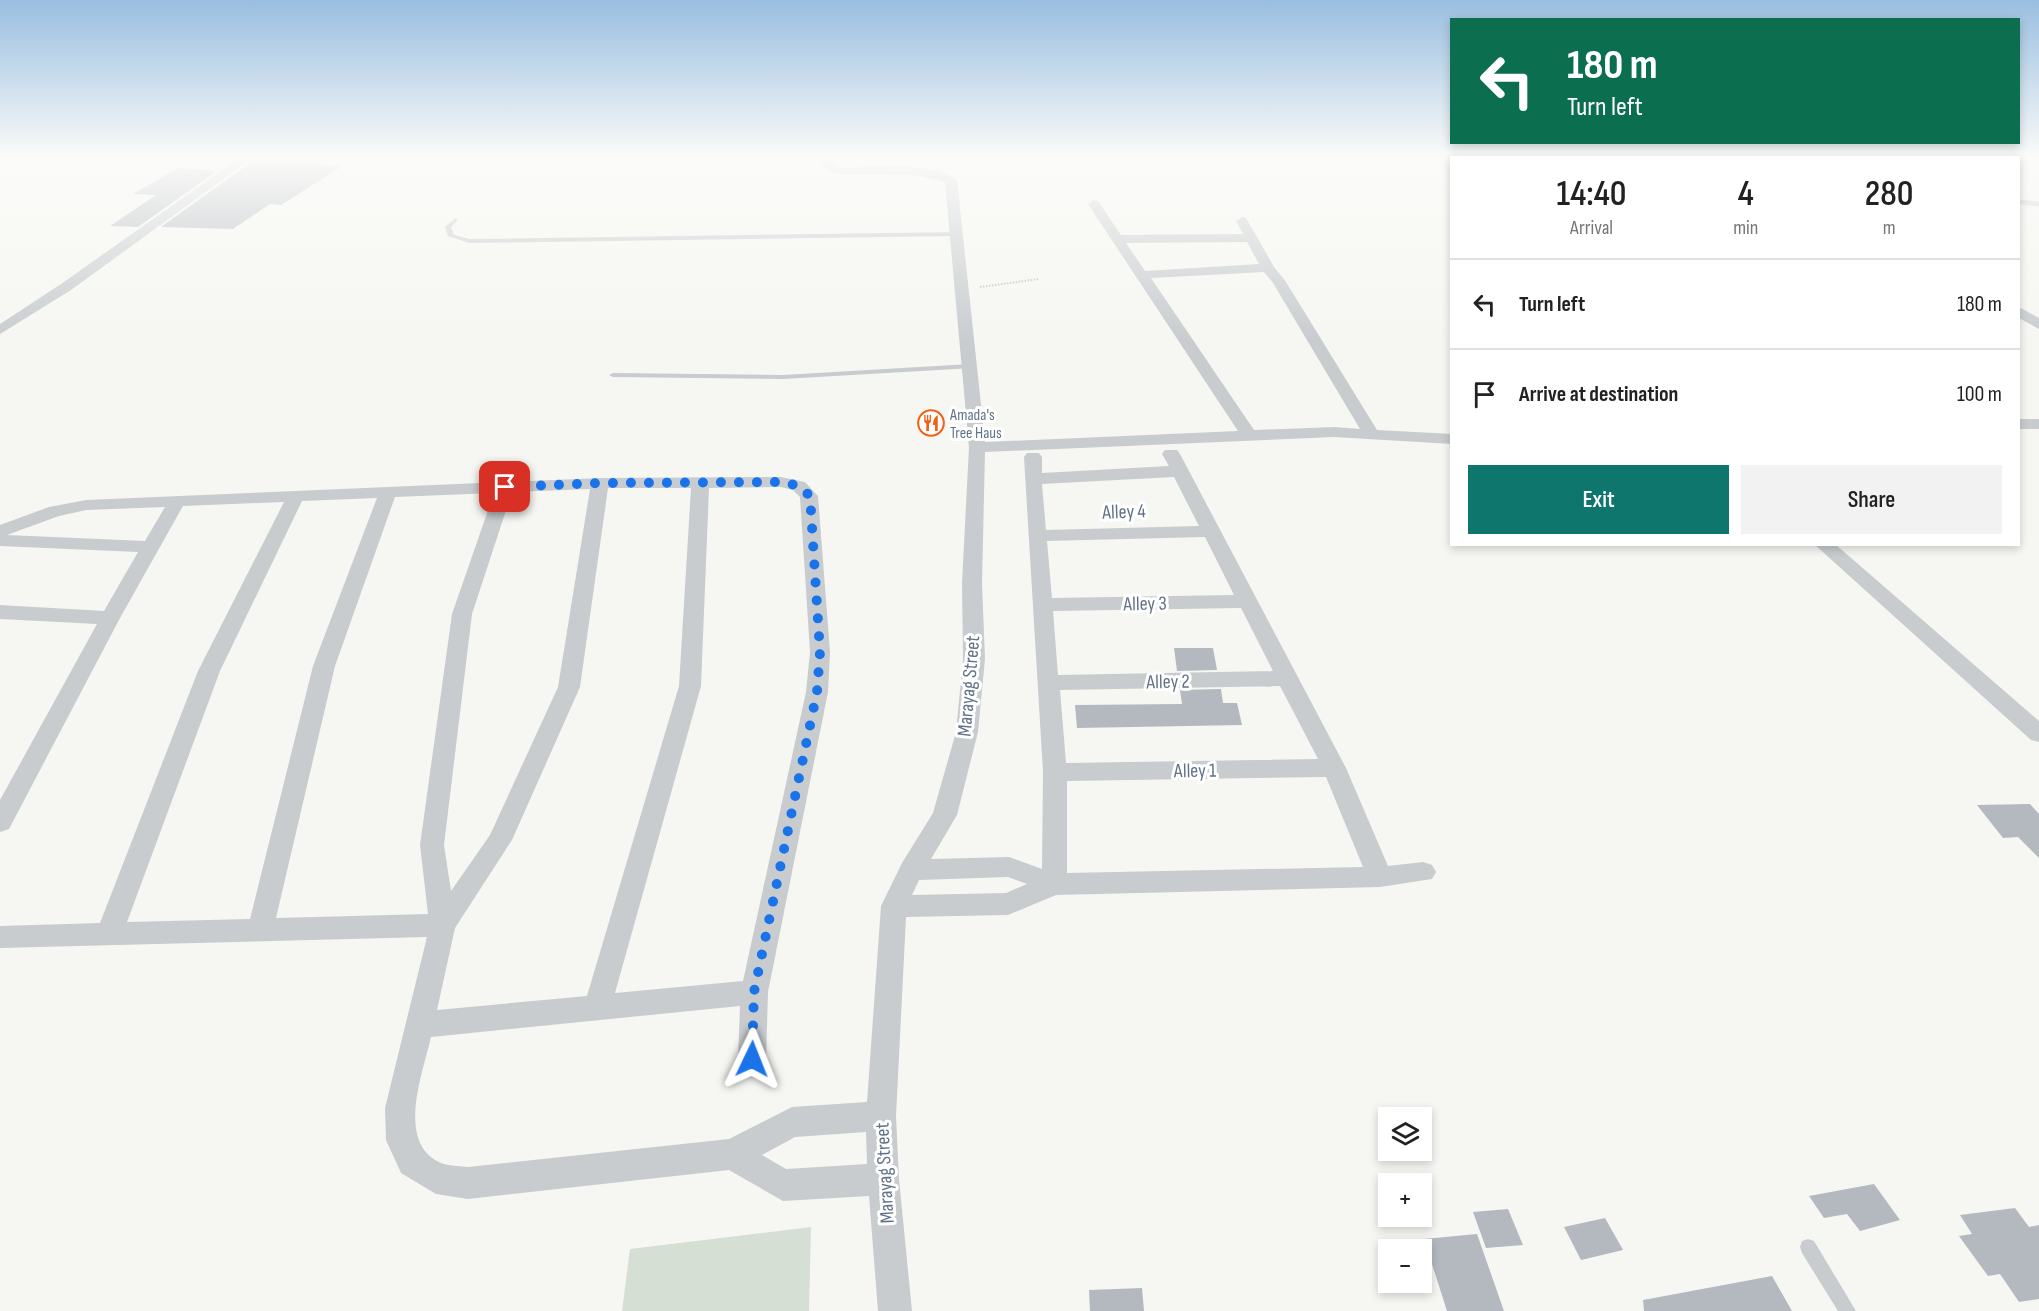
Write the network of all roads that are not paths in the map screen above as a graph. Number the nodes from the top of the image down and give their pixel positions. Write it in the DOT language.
graph roads {
  1 [pos="160,220"];
  2 [pos="455,220"];
  3 [pos="955,220"];
  4 [pos="1105,220"];
  5 [pos="1242,221"];
  6 [pos="957,234"];
  7 [pos="1252,238"];
  8 [pos="1117,239"];
  9 [pos="1268,268"];
  10 [pos="1140,275"];
  11 [pos="2020,312"];
  12 [pos="2039,325"];
  13 [pos="0,330"];
  14 [pos="970,366"];
  15 [pos="613,375"];
  16 [pos="2020,424"];
  17 [pos="2039,424"];
  18 [pos="1371,433"];
  19 [pos="1249,435"];
  20 [pos="1450,439"];
  21 [pos="977,447"];
  22 [pos="1033,456"];
  23 [pos="1033,479"];
  24 [pos="700,482"];
  25 [pos="600,483"];
  26 [pos="505,487"];
  27 [pos="388,492"];
  28 [pos="296,496"];
  29 [pos="178,500"];
  30 [pos="0,531"];
  31 [pos="1211,531"];
  32 [pos="1037,536"];
  33 [pos="0,540"];
  34 [pos="1825,546"];
  35 [pos="151,547"];
  36 [pos="1248,601"];
  37 [pos="1042,605"];
  38 [pos="0,612"];
  39 [pos="110,618"];
  40 [pos="1288,678"];
  41 [pos="1048,683"];
  42 [pos="2039,734"];
  43 [pos="1334,768"];
  44 [pos="1055,772"];
  45 [pos="0,822"];
  46 [pos="911,870"];
  47 [pos="1423,872"];
  48 [pos="1380,877"];
  49 [pos="1054,884"];
  50 [pos="894,906"];
  51 [pos="443,924"];
  52 [pos="260,930"];
  53 [pos="109,934"];
  54 [pos="0,937"];
  55 [pos="754,992"];
  56 [pos="597,1008"];
  57 [pos="419,1025"];
  58 [pos="752,1059"];
  59 [pos="881,1116"];
  60 [pos="732,1154"];
  61 [pos="883,1179"];
  62 [pos="1808,1247"];
  63 [pos="895,1311"];
  64 [pos="1848,1311"];
  1 -- 13 [label="street"];
  2 -- 6 [label="lane"];
  3 -- 6 [label="street, Marayag Street"];
  4 -- 8 [label="street"];
  5 -- 7 [label="street"];
  6 -- 14 [label="street, Marayag Street"];
  7 -- 8 [label="street"];
  7 -- 9 [label="street"];
  8 -- 10 [label="street"];
  9 -- 10 [label="street"];
  9 -- 18 [label="street"];
  10 -- 19 [label="street"];
  11 -- 12 [label="street"];
  14 -- 15 [label="lane"];
  14 -- 21 [label="street, Marayag Street"];
  16 -- 17 [label="street"];
  18 -- 19 [label="street"];
  18 -- 20 [label="street"];
  19 -- 21 [label="street"];
  21 -- 46 [label="street, Marayag Street"];
  22 -- 23 [label="street"];
  23 -- 31 [label="street"];
  23 -- 32 [label="street"];
  24 -- 25 [label="street"];
  24 -- 55 [label="street"];
  24 -- 56 [label="street"];
  25 -- 26 [label="street"];
  25 -- 51 [label="street"];
  26 -- 27 [label="street"];
  26 -- 51 [label="street"];
  27 -- 28 [label="street"];
  27 -- 52 [label="street"];
  28 -- 29 [label="street"];
  28 -- 53 [label="street"];
  29 -- 30 [label="street"];
  29 -- 35 [label="street"];
  31 -- 32 [label="street, Alley 4"];
  31 -- 36 [label="street"];
  32 -- 37 [label="street"];
  33 -- 35 [label="street"];
  34 -- 42 [label="street"];
  35 -- 39 [label="street"];
  36 -- 37 [label="street, Alley 3"];
  36 -- 40 [label="street"];
  37 -- 41 [label="street"];
  38 -- 39 [label="street"];
  39 -- 45 [label="street"];
  40 -- 41 [label="street, Alley 2"];
  40 -- 43 [label="street"];
  41 -- 44 [label="street"];
  43 -- 44 [label="street, Alley 1"];
  43 -- 48 [label="street"];
  44 -- 49 [label="street"];
  46 -- 49 [label="street"];
  46 -- 50 [label="street, Marayag Street"];
  47 -- 48 [label="street"];
  48 -- 49 [label="street"];
  49 -- 50 [label="street"];
  50 -- 59 [label="street, Marayag Street"];
  51 -- 52 [label="street"];
  51 -- 57 [label="street"];
  52 -- 53 [label="street"];
  53 -- 54 [label="street"];
  55 -- 56 [label="street"];
  55 -- 58 [label="street"];
  56 -- 57 [label="street"];
  57 -- 60 [label="street"];
  59 -- 60 [label="street"];
  59 -- 61 [label="street, Marayag Street"];
  60 -- 61 [label="street"];
  61 -- 63 [label="street, Marayag Street"];
  62 -- 64 [label="lane"];
}
